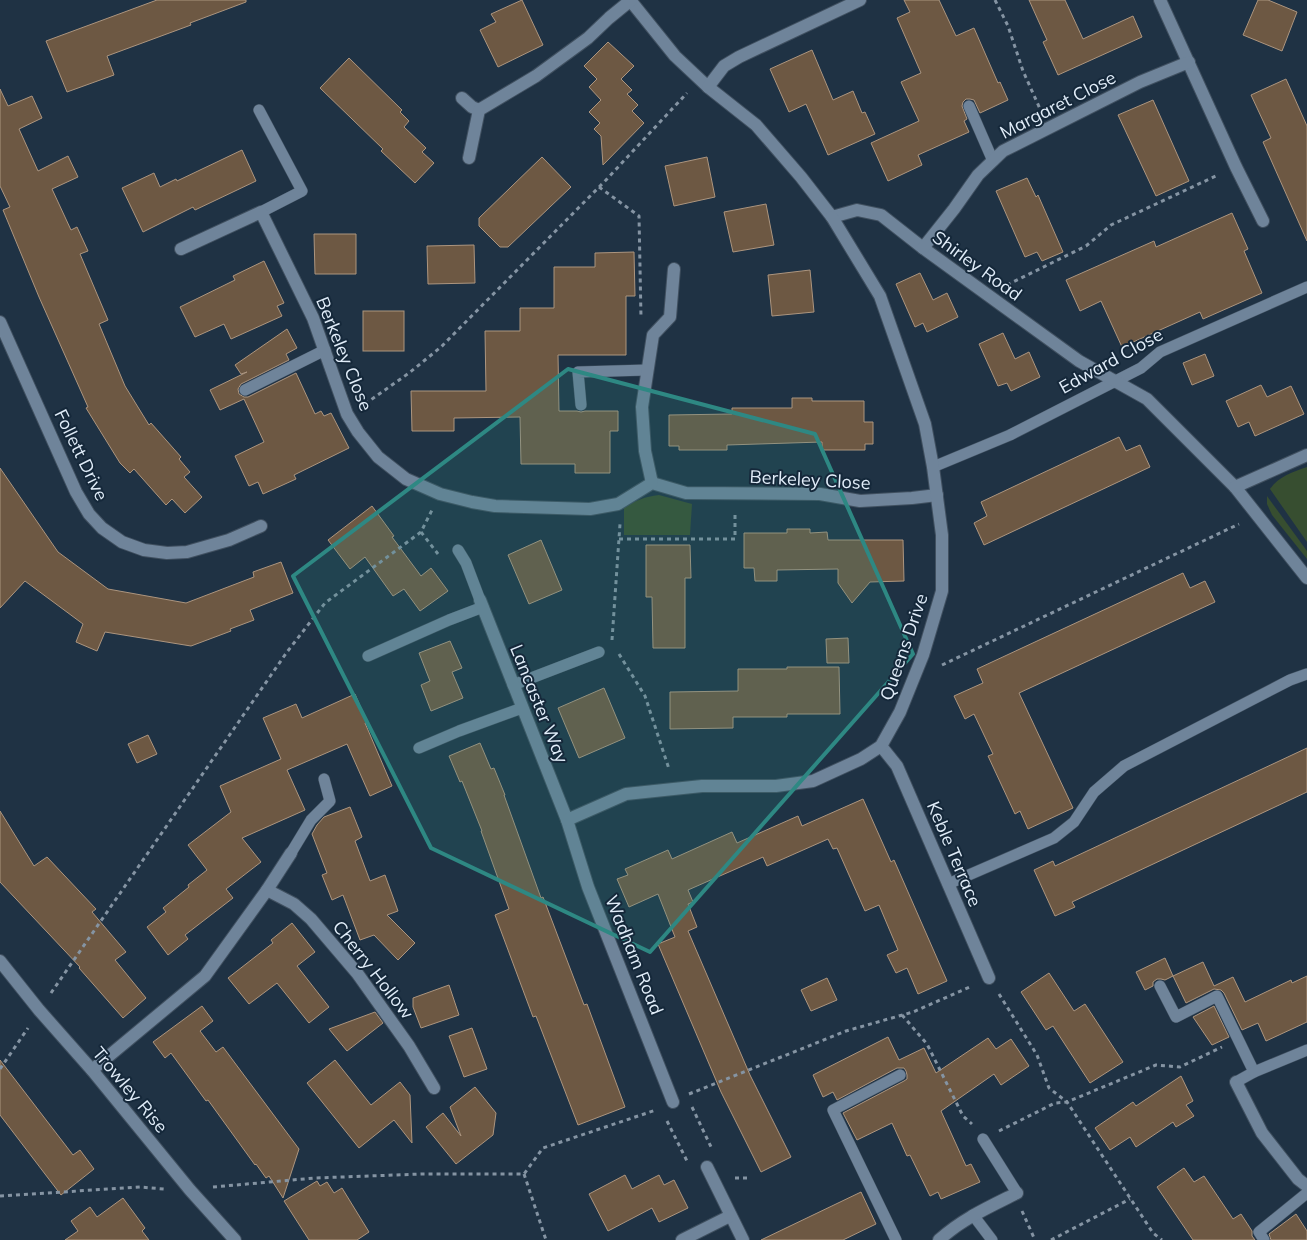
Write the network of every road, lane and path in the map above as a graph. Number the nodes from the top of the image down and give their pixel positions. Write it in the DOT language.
graph roads {
  1 [pos="630,0"];
  2 [pos="860,0"];
  3 [pos="995,0"];
  4 [pos="1160,0"];
  5 [pos="1189,62"];
  6 [pos="704,83"];
  7 [pos="462,98"];
  8 [pos="969,106"];
  9 [pos="259,110"];
  10 [pos="479,110"];
  11 [pos="1049,128"];
  12 [pos="470,158"];
  13 [pos="993,161"];
  14 [pos="1236,167"];
  15 [pos="599,187"];
  16 [pos="261,212"];
  17 [pos="832,218"];
  18 [pos="1263,221"];
  19 [pos="922,248"];
  20 [pos="181,249"];
  21 [pos="674,269"];
  22 [pos="1307,287"];
  23 [pos="987,295"];
  24 [pos="0,322"];
  25 [pos="641,326"];
  26 [pos="324,350"];
  27 [pos="648,370"];
  28 [pos="1114,381"];
  29 [pos="245,390"];
  30 [pos="581,406"];
  31 [pos="347,414"];
  32 [pos="1307,456"];
  33 [pos="933,467"];
  34 [pos="652,483"];
  35 [pos="1235,487"];
  36 [pos="440,494"];
  37 [pos="735,494"];
  38 [pos="937,495"];
  39 [pos="622,502"];
  40 [pos="1258,516"];
  41 [pos="261,526"];
  42 [pos="619,539"];
  43 [pos="458,550"];
  44 [pos="1307,578"];
  45 [pos="481,604"];
  46 [pos="612,644"];
  47 [pos="599,652"];
  48 [pos="617,652"];
  49 [pos="368,656"];
  50 [pos="1307,674"];
  51 [pos="914,678"];
  52 [pos="513,685"];
  53 [pos="522,708"];
  54 [pos="881,746"];
  55 [pos="419,748"];
  56 [pos="324,779"];
  57 [pos="675,789"];
  58 [pos="567,820"];
  59 [pos="291,853"];
  60 [pos="948,884"];
  61 [pos="267,890"];
  62 [pos="0,961"];
  63 [pos="989,978"];
  64 [pos="1160,986"];
  65 [pos="39,1010"];
  66 [pos="902,1015"];
  67 [pos="1238,1039"];
  68 [pos="1307,1050"];
  69 [pos="0,1069"];
  70 [pos="92,1070"];
  71 [pos="1254,1072"];
  72 [pos="900,1076"];
  73 [pos="1236,1082"];
  74 [pos="434,1088"];
  75 [pos="686,1096"];
  76 [pos="673,1102"];
  77 [pos="689,1102"];
  78 [pos="1068,1102"];
  79 [pos="661,1108"];
  80 [pos="664,1114"];
  81 [pos="983,1139"];
  82 [pos="714,1153"];
  83 [pos="689,1166"];
  84 [pos="707,1168"];
  85 [pos="524,1174"];
  86 [pos="1307,1186"];
  87 [pos="190,1190"];
  88 [pos="1307,1193"];
  89 [pos="1017,1194"];
  90 [pos="0,1196"];
  91 [pos="1130,1199"];
  92 [pos="974,1215"];
  93 [pos="730,1216"];
  94 [pos="235,1240"];
  95 [pos="546,1240"];
  96 [pos="682,1240"];
  97 [pos="743,1240"];
  98 [pos="896,1240"];
  99 [pos="939,1240"];
  100 [pos="992,1240"];
  101 [pos="1035,1240"];
  102 [pos="1051,1240"];
  103 [pos="1162,1240"];
  104 [pos="1264,1240"];
  1 -- 6 [label="street"];
  1 -- 10 [label="street"];
  2 -- 6 [label="street"];
  3 -- 11 [label="path"];
  4 -- 5 [label="street"];
  5 -- 11 [label="street, Margaret Close"];
  5 -- 14 [label="street"];
  6 -- 15 [label="path"];
  6 -- 17 [label="street"];
  7 -- 10 [label="street"];
  8 -- 13 [label="lane"];
  9 -- 16 [label="lane"];
  10 -- 12 [label="street"];
  11 -- 13 [label="street, Margaret Close"];
  13 -- 19 [label="street, Margaret Close"];
  14 -- 18 [label="street"];
  14 -- 23 [label="path"];
  15 -- 25 [label="path"];
  15 -- 31 [label="path"];
  16 -- 20 [label="street"];
  16 -- 26 [label="street, Berkeley Close"];
  17 -- 19 [label="street, Shirley Road"];
  17 -- 33 [label="street, Queens Drive"];
  19 -- 23 [label="street, Shirley Road"];
  21 -- 27 [label="street"];
  22 -- 28 [label="lane, Edward Close"];
  23 -- 28 [label="street, Shirley Road"];
  24 -- 41 [label="street, Follett Drive"];
  26 -- 29 [label="lane"];
  26 -- 31 [label="street, Berkeley Close"];
  27 -- 30 [label="lane"];
  27 -- 34 [label="street"];
  28 -- 33 [label="lane, Edward Close"];
  28 -- 35 [label="street, Shirley Road"];
  31 -- 36 [label="street, Berkeley Close"];
  32 -- 35 [label="street"];
  33 -- 38 [label="street, Queens Drive"];
  34 -- 37 [label="street, Berkeley Close"];
  34 -- 39 [label="street, Berkeley Close"];
  35 -- 40 [label="street, Shirley Road"];
  36 -- 39 [label="street, Berkeley Close"];
  36 -- 65 [label="path"];
  37 -- 38 [label="street, Berkeley Close"];
  37 -- 42 [label="path"];
  38 -- 51 [label="street, Queens Drive"];
  39 -- 42 [label="path"];
  40 -- 44 [label="street, Shirley Road"];
  40 -- 51 [label="path"];
  42 -- 46 [label="path"];
  43 -- 45 [label="lane"];
  45 -- 49 [label="lane"];
  45 -- 52 [label="street, Lancaster Way"];
  47 -- 52 [label="lane"];
  48 -- 57 [label="path"];
  50 -- 60 [label="lane"];
  51 -- 54 [label="street, Queens Drive"];
  52 -- 53 [label="street, Lancaster Way"];
  53 -- 55 [label="lane"];
  53 -- 58 [label="street, Lancaster Way"];
  54 -- 57 [label="street, Queens Drive"];
  54 -- 60 [label="street, Keble Terrace"];
  56 -- 59 [label="lane"];
  57 -- 58 [label="street, Queens Drive"];
  58 -- 76 [label="street, Wadham Road"];
  59 -- 61 [label="street"];
  60 -- 63 [label="street, Keble Terrace"];
  61 -- 70 [label="street"];
  61 -- 74 [label="street, Cherry Hollow"];
  62 -- 65 [label="street, Trowley Rise"];
  63 -- 66 [label="path"];
  63 -- 78 [label="path"];
  64 -- 67 [label="lane"];
  65 -- 69 [label="path"];
  65 -- 70 [label="street, Trowley Rise"];
  66 -- 75 [label="path"];
  66 -- 81 [label="path"];
  67 -- 71 [label="lane"];
  67 -- 78 [label="path"];
  68 -- 71 [label="lane"];
  70 -- 87 [label="street, Trowley Rise"];
  71 -- 73 [label="lane"];
  72 -- 98 [label="lane"];
  73 -- 86 [label="street"];
  77 -- 82 [label="path"];
  78 -- 81 [label="path"];
  78 -- 91 [label="path"];
  79 -- 85 [label="path"];
  80 -- 83 [label="path"];
  81 -- 89 [label="lane"];
  84 -- 93 [label="street"];
  85 -- 87 [label="path"];
  85 -- 95 [label="path"];
  87 -- 90 [label="path"];
  87 -- 94 [label="street, Trowley Rise"];
  88 -- 104 [label="lane"];
  89 -- 92 [label="street"];
  89 -- 101 [label="path"];
  91 -- 102 [label="path"];
  91 -- 103 [label="path"];
  92 -- 99 [label="street"];
  92 -- 100 [label="lane"];
  93 -- 96 [label="street"];
  93 -- 97 [label="street"];
}
